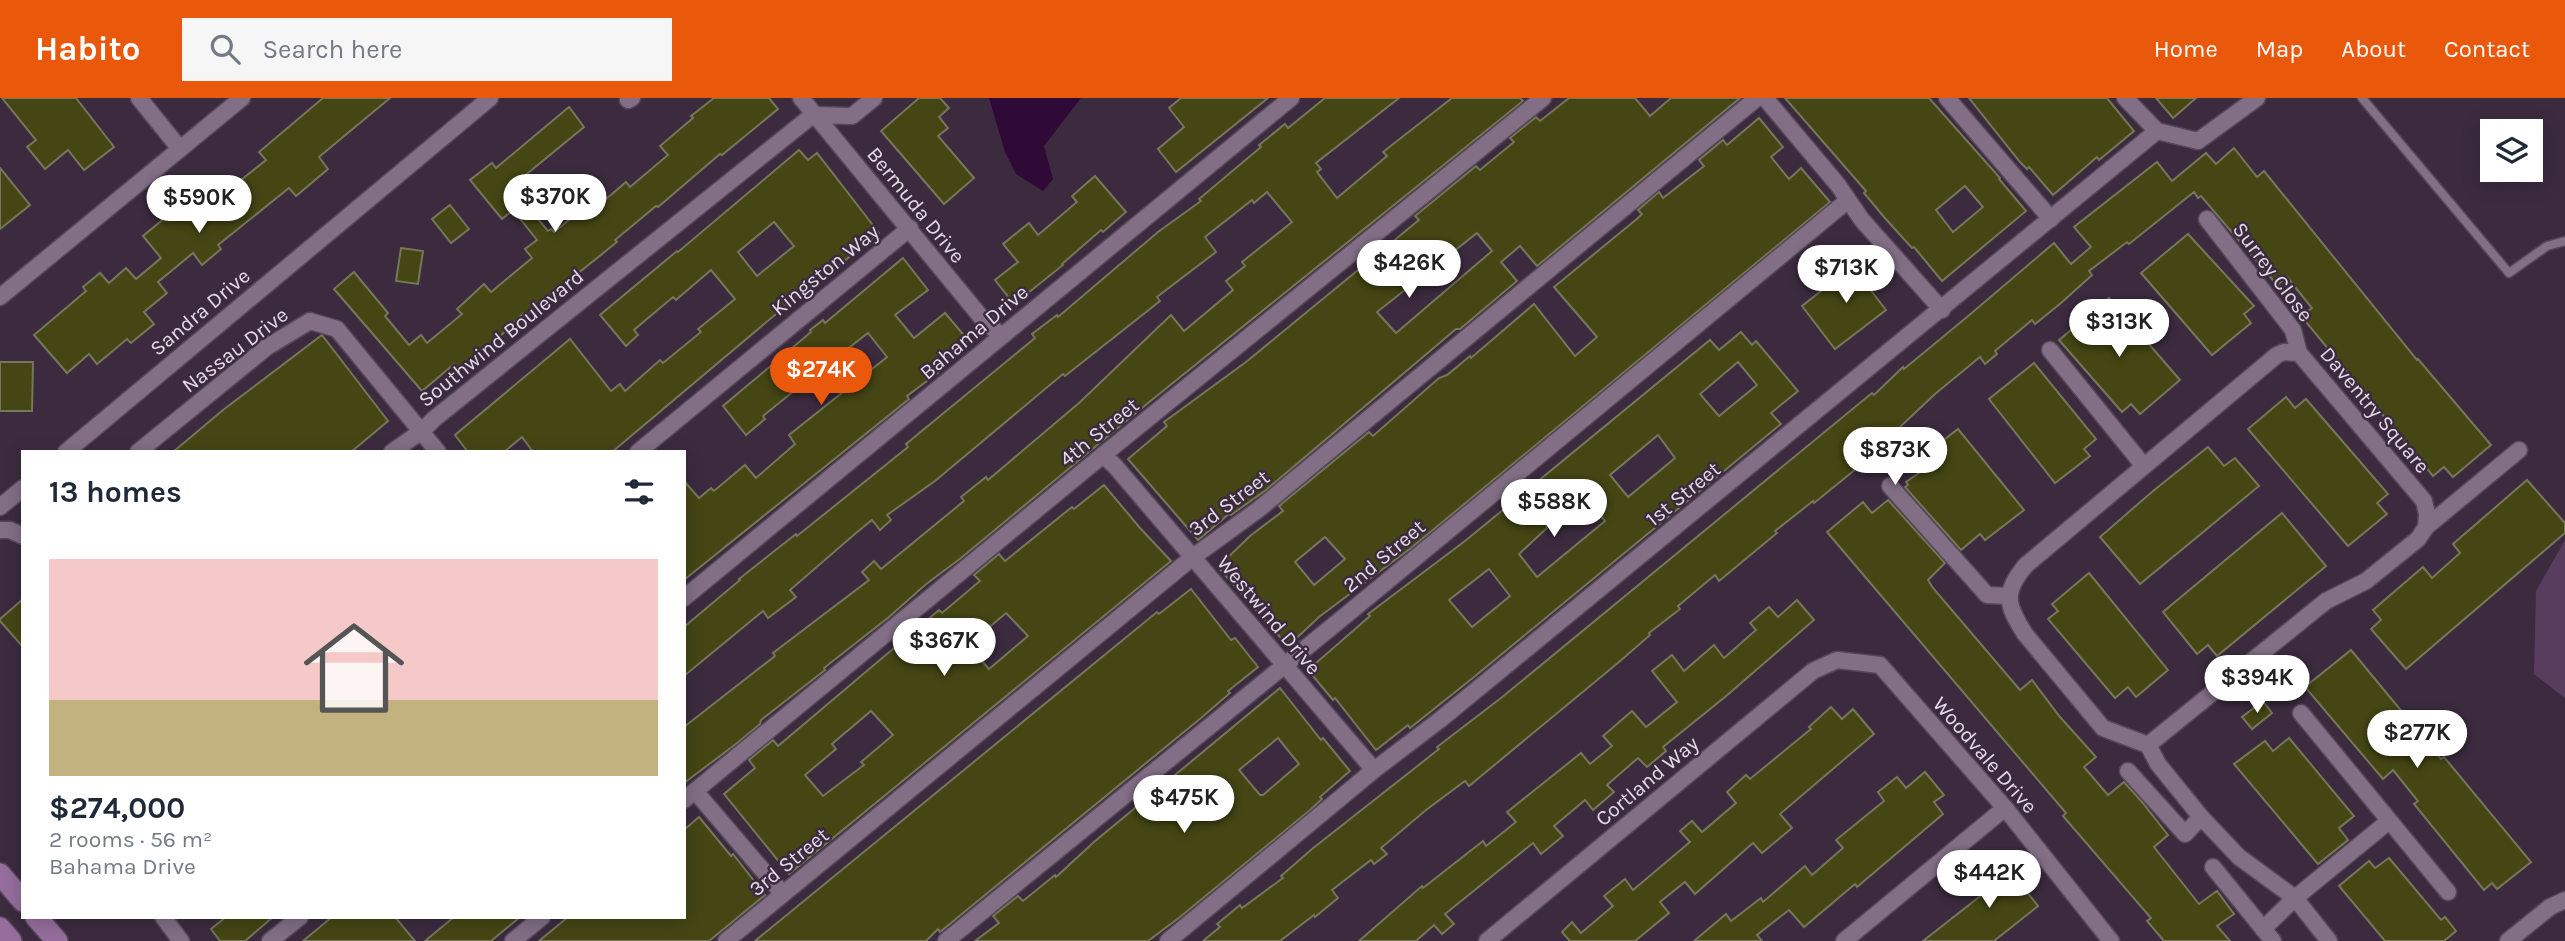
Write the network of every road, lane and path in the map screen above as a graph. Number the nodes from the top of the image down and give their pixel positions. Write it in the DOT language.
graph roads {
  1 [pos="139,98"];
  2 [pos="242,98"];
  3 [pos="490,98"];
  4 [pos="801,98"];
  5 [pos="874,98"];
  6 [pos="1291,98"];
  7 [pos="1543,98"];
  8 [pos="1757,98"];
  9 [pos="1765,98"];
  10 [pos="1947,98"];
  11 [pos="2126,98"];
  12 [pos="2257,98"];
  13 [pos="2362,98"];
  14 [pos="814,115"];
  15 [pos="2157,131"];
  16 [pos="180,149"];
  17 [pos="1847,201"];
  18 [pos="2051,219"];
  19 [pos="2207,219"];
  20 [pos="910,228"];
  21 [pos="2565,242"];
  22 [pos="0,297"];
  23 [pos="1942,310"];
  24 [pos="1001,336"];
  25 [pos="2050,350"];
  26 [pos="2300,353"];
  27 [pos="422,431"];
  28 [pos="68,450"];
  29 [pos="140,450"];
  30 [pos="395,450"];
  31 [pos="436,450"];
  32 [pos="640,450"];
  33 [pos="2519,450"];
  34 [pos="1103,455"];
  35 [pos="2143,465"];
  36 [pos="1890,486"];
  37 [pos="21,490"];
  38 [pos="0,507"];
  39 [pos="2426,527"];
  40 [pos="0,530"];
  41 [pos="21,535"];
  42 [pos="1193,557"];
  43 [pos="686,596"];
  44 [pos="2008,596"];
  45 [pos="1837,660"];
  46 [pos="1282,665"];
  47 [pos="2301,713"];
  48 [pos="2148,745"];
  49 [pos="1374,771"];
  50 [pos="2128,771"];
  51 [pos="690,795"];
  52 [pos="2005,808"];
  53 [pos="2201,817"];
  54 [pos="2389,821"];
  55 [pos="2213,867"];
  56 [pos="0,874"];
  57 [pos="2448,892"];
  58 [pos="783,894"];
  59 [pos="2295,898"];
  60 [pos="21,899"];
  61 [pos="2565,900"];
  62 [pos="38,919"];
  63 [pos="164,919"];
  64 [pos="298,919"];
  65 [pos="540,919"];
  66 [pos="0,928"];
  67 [pos="2268,935"];
  68 [pos="11,941"];
  69 [pos="57,941"];
  70 [pos="181,941"];
  71 [pos="270,941"];
  72 [pos="513,941"];
  73 [pos="726,941"];
  74 [pos="946,941"];
  75 [pos="1168,941"];
  76 [pos="1488,941"];
  77 [pos="1844,941"];
  78 [pos="2111,941"];
  79 [pos="2329,941"];
  80 [pos="2508,941"];
  1 -- 16 [label="street"];
  2 -- 16 [label="street"];
  3 -- 28 [label="street, Sandra Drive"];
  4 -- 14 [label="street, Bermuda Drive"];
  5 -- 14 [label="street"];
  6 -- 24 [label="street, Bahama Drive"];
  7 -- 34 [label="street, 4th Street"];
  8 -- 42 [label="street, 3rd Street"];
  9 -- 17 [label="street"];
  10 -- 18 [label="street"];
  11 -- 15 [label="street"];
  12 -- 15 [label="street"];
  13 -- 21 [label="lane"];
  14 -- 20 [label="street, Bermuda Drive"];
  14 -- 27 [label="street, Southwind Boulevard"];
  15 -- 18 [label="street, 1st Street"];
  16 -- 22 [label="street"];
  17 -- 23 [label="street"];
  17 -- 46 [label="street, 2nd Street"];
  18 -- 23 [label="street, 1st Street"];
  19 -- 26 [label="street, Surrey Close"];
  20 -- 24 [label="street, Bermuda Drive"];
  20 -- 32 [label="street, Kingston Way"];
  23 -- 49 [label="street, 1st Street"];
  24 -- 43 [label="street, Bahama Drive"];
  25 -- 35 [label="street"];
  26 -- 35 [label="street, Daventry Square"];
  26 -- 39 [label="street, Daventry Square"];
  27 -- 29 [label="street, Nassau Drive"];
  27 -- 30 [label="street, Southwind Boulevard"];
  27 -- 31 [label="street, Nassau Drive"];
  33 -- 39 [label="street"];
  34 -- 42 [label="street, Westwind Drive"];
  34 -- 51 [label="street, 4th Street"];
  35 -- 44 [label="street, Daventry Square"];
  36 -- 44 [label="street"];
  37 -- 38 [label="street"];
  39 -- 48 [label="street"];
  40 -- 41 [label="street"];
  42 -- 46 [label="street, Westwind Drive"];
  42 -- 58 [label="street, 3rd Street"];
  44 -- 48 [label="street"];
  45 -- 52 [label="street, Woodvale Drive"];
  45 -- 76 [label="street, Cortland Way"];
  46 -- 49 [label="street, Westwind Drive"];
  46 -- 74 [label="street, 2nd Street"];
  47 -- 54 [label="street"];
  48 -- 53 [label="street"];
  49 -- 75 [label="street, 1st Street"];
  50 -- 53 [label="street"];
  51 -- 58 [label="street"];
  52 -- 77 [label="street"];
  52 -- 78 [label="street, Woodvale Drive"];
  53 -- 59 [label="street"];
  54 -- 57 [label="street"];
  54 -- 59 [label="street"];
  55 -- 67 [label="street"];
  56 -- 60 [label="main road"];
  58 -- 73 [label="street, 3rd Street"];
  59 -- 67 [label="street"];
  59 -- 79 [label="street"];
  61 -- 80 [label="street"];
  62 -- 69 [label="main road"];
  63 -- 70 [label="street"];
  64 -- 71 [label="street"];
  65 -- 72 [label="street"];
  66 -- 68 [label="main road"];
}
